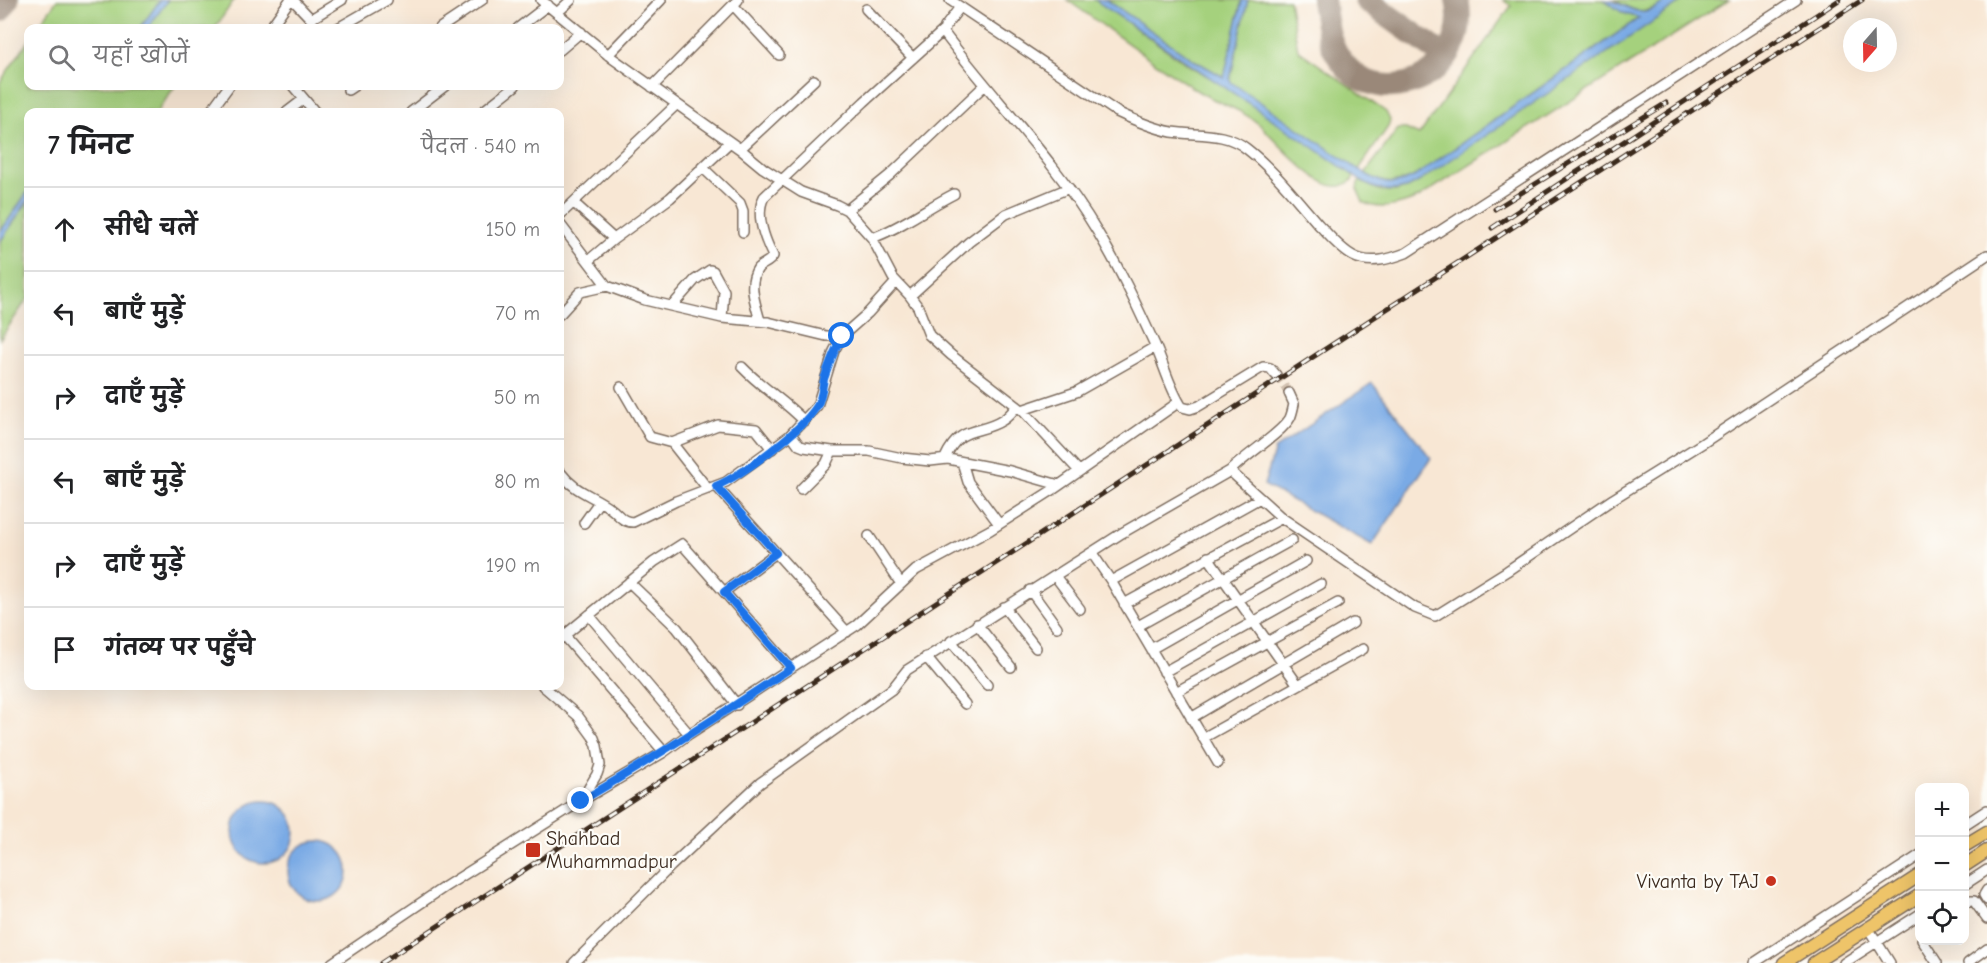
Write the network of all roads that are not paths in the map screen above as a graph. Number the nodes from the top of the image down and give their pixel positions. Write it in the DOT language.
graph roads {
  1 [pos="291,0"];
  2 [pos="342,0"];
  3 [pos="387,0"];
  4 [pos="482,0"];
  5 [pos="571,0"];
  6 [pos="661,0"];
  7 [pos="950,0"];
  8 [pos="1796,0"];
  9 [pos="544,3"];
  10 [pos="736,3"];
  11 [pos="960,7"];
  12 [pos="866,9"];
  13 [pos="557,13"];
  14 [pos="273,24"];
  15 [pos="345,24"];
  16 [pos="446,24"];
  17 [pos="522,24"];
  18 [pos="944,30"];
  19 [pos="581,32"];
  20 [pos="564,47"];
  21 [pos="609,55"];
  22 [pos="779,55"];
  23 [pos="913,58"];
  24 [pos="814,80"];
  25 [pos="985,85"];
  26 [pos="652,87"];
  27 [pos="226,90"];
  28 [pos="296,90"];
  29 [pos="440,90"];
  30 [pos="510,90"];
  31 [pos="304,99"];
  32 [pos="676,105"];
  33 [pos="213,108"];
  34 [pos="292,108"];
  35 [pos="312,108"];
  36 [pos="416,108"];
  37 [pos="487,108"];
  38 [pos="730,142"];
  39 [pos="740,149"];
  40 [pos="702,167"];
  41 [pos="782,181"];
  42 [pos="1069,188"];
  43 [pos="954,194"];
  44 [pos="574,203"];
  45 [pos="847,210"];
  46 [pos="564,212"];
  47 [pos="564,229"];
  48 [pos="743,232"];
  49 [pos="614,238"];
  50 [pos="872,238"];
  51 [pos="1987,255"];
  52 [pos="588,260"];
  53 [pos="896,282"];
  54 [pos="607,286"];
  55 [pos="910,296"];
  56 [pos="672,306"];
  57 [pos="564,310"];
  58 [pos="722,318"];
  59 [pos="760,321"];
  60 [pos="842,336"];
  61 [pos="1155,347"];
  62 [pos="742,367"];
  63 [pos="1276,375"];
  64 [pos="621,387"];
  65 [pos="1289,393"];
  66 [pos="1179,402"];
  67 [pos="1020,408"];
  68 [pos="804,421"];
  69 [pos="791,434"];
  70 [pos="672,443"];
  71 [pos="772,449"];
  72 [pos="832,451"];
  73 [pos="945,458"];
  74 [pos="962,462"];
  75 [pos="1079,471"];
  76 [pos="1230,471"];
  77 [pos="564,476"];
  78 [pos="1059,485"];
  79 [pos="712,487"];
  80 [pos="801,489"];
  81 [pos="1260,498"];
  82 [pos="599,502"];
  83 [pos="1282,518"];
  84 [pos="584,523"];
  85 [pos="999,524"];
  86 [pos="869,536"];
  87 [pos="1292,540"];
  88 [pos="776,553"];
  89 [pos="1087,556"];
  90 [pos="1208,557"];
  91 [pos="1306,561"];
  92 [pos="1055,576"];
  93 [pos="1222,578"];
  94 [pos="1111,581"];
  95 [pos="629,582"];
  96 [pos="901,584"];
  97 [pos="1321,584"];
  98 [pos="1030,590"];
  99 [pos="724,592"];
  100 [pos="1237,599"];
  101 [pos="1338,603"];
  102 [pos="1124,604"];
  103 [pos="1004,607"];
  104 [pos="1080,609"];
  105 [pos="589,615"];
  106 [pos="1252,622"];
  107 [pos="1353,623"];
  108 [pos="977,624"];
  109 [pos="1057,627"];
  110 [pos="1138,627"];
  111 [pos="847,632"];
  112 [pos="564,635"];
  113 [pos="564,639"];
  114 [pos="951,641"];
  115 [pos="1268,643"];
  116 [pos="1036,648"];
  117 [pos="1151,649"];
  118 [pos="1363,649"];
  119 [pos="926,657"];
  120 [pos="1283,665"];
  121 [pos="1011,667"];
  122 [pos="791,668"];
  123 [pos="1164,672"];
  124 [pos="987,685"];
  125 [pos="1298,685"];
  126 [pos="548,690"];
  127 [pos="1176,692"];
  128 [pos="965,704"];
  129 [pos="737,705"];
  130 [pos="1191,718"];
  131 [pos="689,734"];
  132 [pos="1203,738"];
  133 [pos="664,752"];
  134 [pos="1218,764"];
  135 [pos="581,801"];
  136 [pos="1987,810"];
  137 [pos="1969,822"];
  138 [pos="1987,832"];
  139 [pos="1969,843"];
  140 [pos="1987,851"];
  141 [pos="1915,858"];
  142 [pos="1969,863"];
  143 [pos="1987,870"];
  144 [pos="1915,878"];
  145 [pos="1969,882"];
  146 [pos="1987,890"];
  147 [pos="1915,898"];
  148 [pos="1987,900"];
  149 [pos="1969,902"];
  150 [pos="1915,917"];
  151 [pos="1987,919"];
  152 [pos="1868,928"];
  153 [pos="1877,942"];
  154 [pos="1925,945"];
  155 [pos="1987,950"];
  156 [pos="332,963"];
  157 [pos="574,963"];
  158 [pos="1754,963"];
  159 [pos="1784,963"];
  160 [pos="1814,963"];
  161 [pos="1844,963"];
  162 [pos="1890,963"];
  163 [pos="1937,963"];
  164 [pos="1968,963"];
  1 -- 2 [label="street"];
  1 -- 14 [label="street"];
  3 -- 15 [label="street"];
  4 -- 16 [label="street"];
  5 -- 13 [label="street"];
  6 -- 21 [label="street"];
  7 -- 11 [label="street"];
  8 -- 11 [label="street"];
  9 -- 13 [label="street"];
  9 -- 17 [label="street"];
  10 -- 22 [label="street"];
  10 -- 26 [label="street"];
  11 -- 18 [label="street"];
  12 -- 23 [label="street"];
  13 -- 19 [label="street"];
  18 -- 23 [label="street"];
  18 -- 25 [label="street"];
  19 -- 20 [label="street"];
  19 -- 21 [label="street"];
  21 -- 26 [label="street"];
  23 -- 41 [label="street"];
  24 -- 39 [label="street"];
  25 -- 42 [label="street"];
  25 -- 45 [label="street"];
  26 -- 32 [label="street"];
  27 -- 33 [label="street"];
  28 -- 31 [label="street"];
  29 -- 36 [label="street"];
  30 -- 37 [label="street"];
  31 -- 34 [label="street"];
  31 -- 35 [label="street"];
  32 -- 38 [label="street"];
  32 -- 44 [label="street"];
  38 -- 39 [label="street"];
  38 -- 40 [label="street"];
  39 -- 41 [label="street"];
  40 -- 48 [label="street"];
  40 -- 49 [label="street"];
  41 -- 45 [label="street"];
  41 -- 59 [label="street"];
  42 -- 55 [label="street"];
  42 -- 61 [label="street"];
  43 -- 50 [label="street"];
  44 -- 46 [label="street"];
  44 -- 49 [label="street"];
  45 -- 50 [label="street"];
  47 -- 52 [label="street"];
  49 -- 52 [label="street"];
  50 -- 53 [label="street"];
  51 -- 83 [label="street"];
  52 -- 54 [label="street"];
  53 -- 55 [label="street"];
  53 -- 60 [label="street"];
  54 -- 56 [label="street"];
  54 -- 57 [label="street"];
  55 -- 67 [label="street"];
  56 -- 58 [label="street"];
  56 -- 58 [label="street"];
  58 -- 59 [label="street"];
  59 -- 60 [label="street"];
  60 -- 68 [label="street"];
  61 -- 66 [label="street"];
  61 -- 67 [label="street"];
  62 -- 68 [label="street"];
  63 -- 66 [label="street"];
  64 -- 70 [label="street"];
  65 -- 76 [label="street"];
  66 -- 75 [label="street"];
  67 -- 73 [label="street"];
  67 -- 75 [label="street"];
  68 -- 69 [label="street"];
  69 -- 71 [label="street"];
  69 -- 72 [label="street"];
  70 -- 71 [label="street"];
  70 -- 79 [label="street"];
  71 -- 79 [label="street"];
  72 -- 73 [label="street"];
  72 -- 80 [label="street"];
  73 -- 74 [label="street"];
  74 -- 78 [label="street"];
  74 -- 85 [label="street"];
  75 -- 78 [label="street"];
  76 -- 81 [label="street"];
  76 -- 89 [label="street"];
  77 -- 82 [label="street"];
  78 -- 85 [label="street"];
  79 -- 82 [label="street"];
  79 -- 88 [label="street"];
  81 -- 83 [label="street"];
  81 -- 94 [label="street"];
  82 -- 84 [label="street"];
  83 -- 90 [label="street"];
  85 -- 96 [label="street"];
  86 -- 96 [label="street"];
  87 -- 93 [label="street"];
  88 -- 99 [label="street"];
  88 -- 111 [label="street"];
  89 -- 92 [label="street"];
  89 -- 94 [label="street"];
  90 -- 93 [label="street"];
  90 -- 102 [label="street"];
  91 -- 100 [label="street"];
  92 -- 98 [label="street"];
  92 -- 104 [label="street"];
  93 -- 100 [label="street"];
  93 -- 110 [label="street"];
  94 -- 102 [label="street"];
  95 -- 99 [label="street"];
  95 -- 105 [label="street"];
  95 -- 129 [label="street"];
  96 -- 111 [label="street"];
  97 -- 106 [label="street"];
  98 -- 103 [label="street"];
  98 -- 109 [label="street"];
  99 -- 122 [label="street"];
  100 -- 106 [label="street"];
  100 -- 117 [label="street"];
  101 -- 115 [label="street"];
  102 -- 110 [label="street"];
  103 -- 108 [label="street"];
  103 -- 116 [label="street"];
  105 -- 112 [label="street"];
  105 -- 131 [label="street"];
  106 -- 115 [label="street"];
  106 -- 123 [label="street"];
  107 -- 120 [label="street"];
  108 -- 114 [label="street"];
  108 -- 121 [label="street"];
  110 -- 117 [label="street"];
  111 -- 122 [label="street"];
  113 -- 133 [label="street"];
  114 -- 119 [label="street"];
  114 -- 124 [label="street"];
  115 -- 120 [label="street"];
  115 -- 127 [label="street"];
  117 -- 123 [label="street"];
  118 -- 125 [label="street"];
  119 -- 128 [label="street"];
  119 -- 157 [label="street"];
  120 -- 125 [label="street"];
  120 -- 130 [label="street"];
  122 -- 129 [label="street"];
  123 -- 127 [label="street"];
  125 -- 132 [label="street"];
  126 -- 135 [label="street"];
  127 -- 130 [label="street"];
  129 -- 131 [label="street"];
  130 -- 132 [label="street"];
  131 -- 133 [label="street"];
  132 -- 134 [label="street"];
  133 -- 135 [label="street"];
  135 -- 156 [label="street"];
  136 -- 137 [label="street"];
  138 -- 139 [label="main road"];
  140 -- 142 [label="main road"];
  141 -- 158 [label="street"];
  143 -- 145 [label="street"];
  144 -- 159 [label="main road"];
  146 -- 148 [label="street"];
  147 -- 152 [label="main road"];
  149 -- 151 [label="street"];
  150 -- 153 [label="street"];
  152 -- 153 [label="street"];
  152 -- 160 [label="main road"];
  153 -- 161 [label="street"];
  153 -- 162 [label="street"];
  154 -- 163 [label="street"];
  155 -- 164 [label="street"];
}
